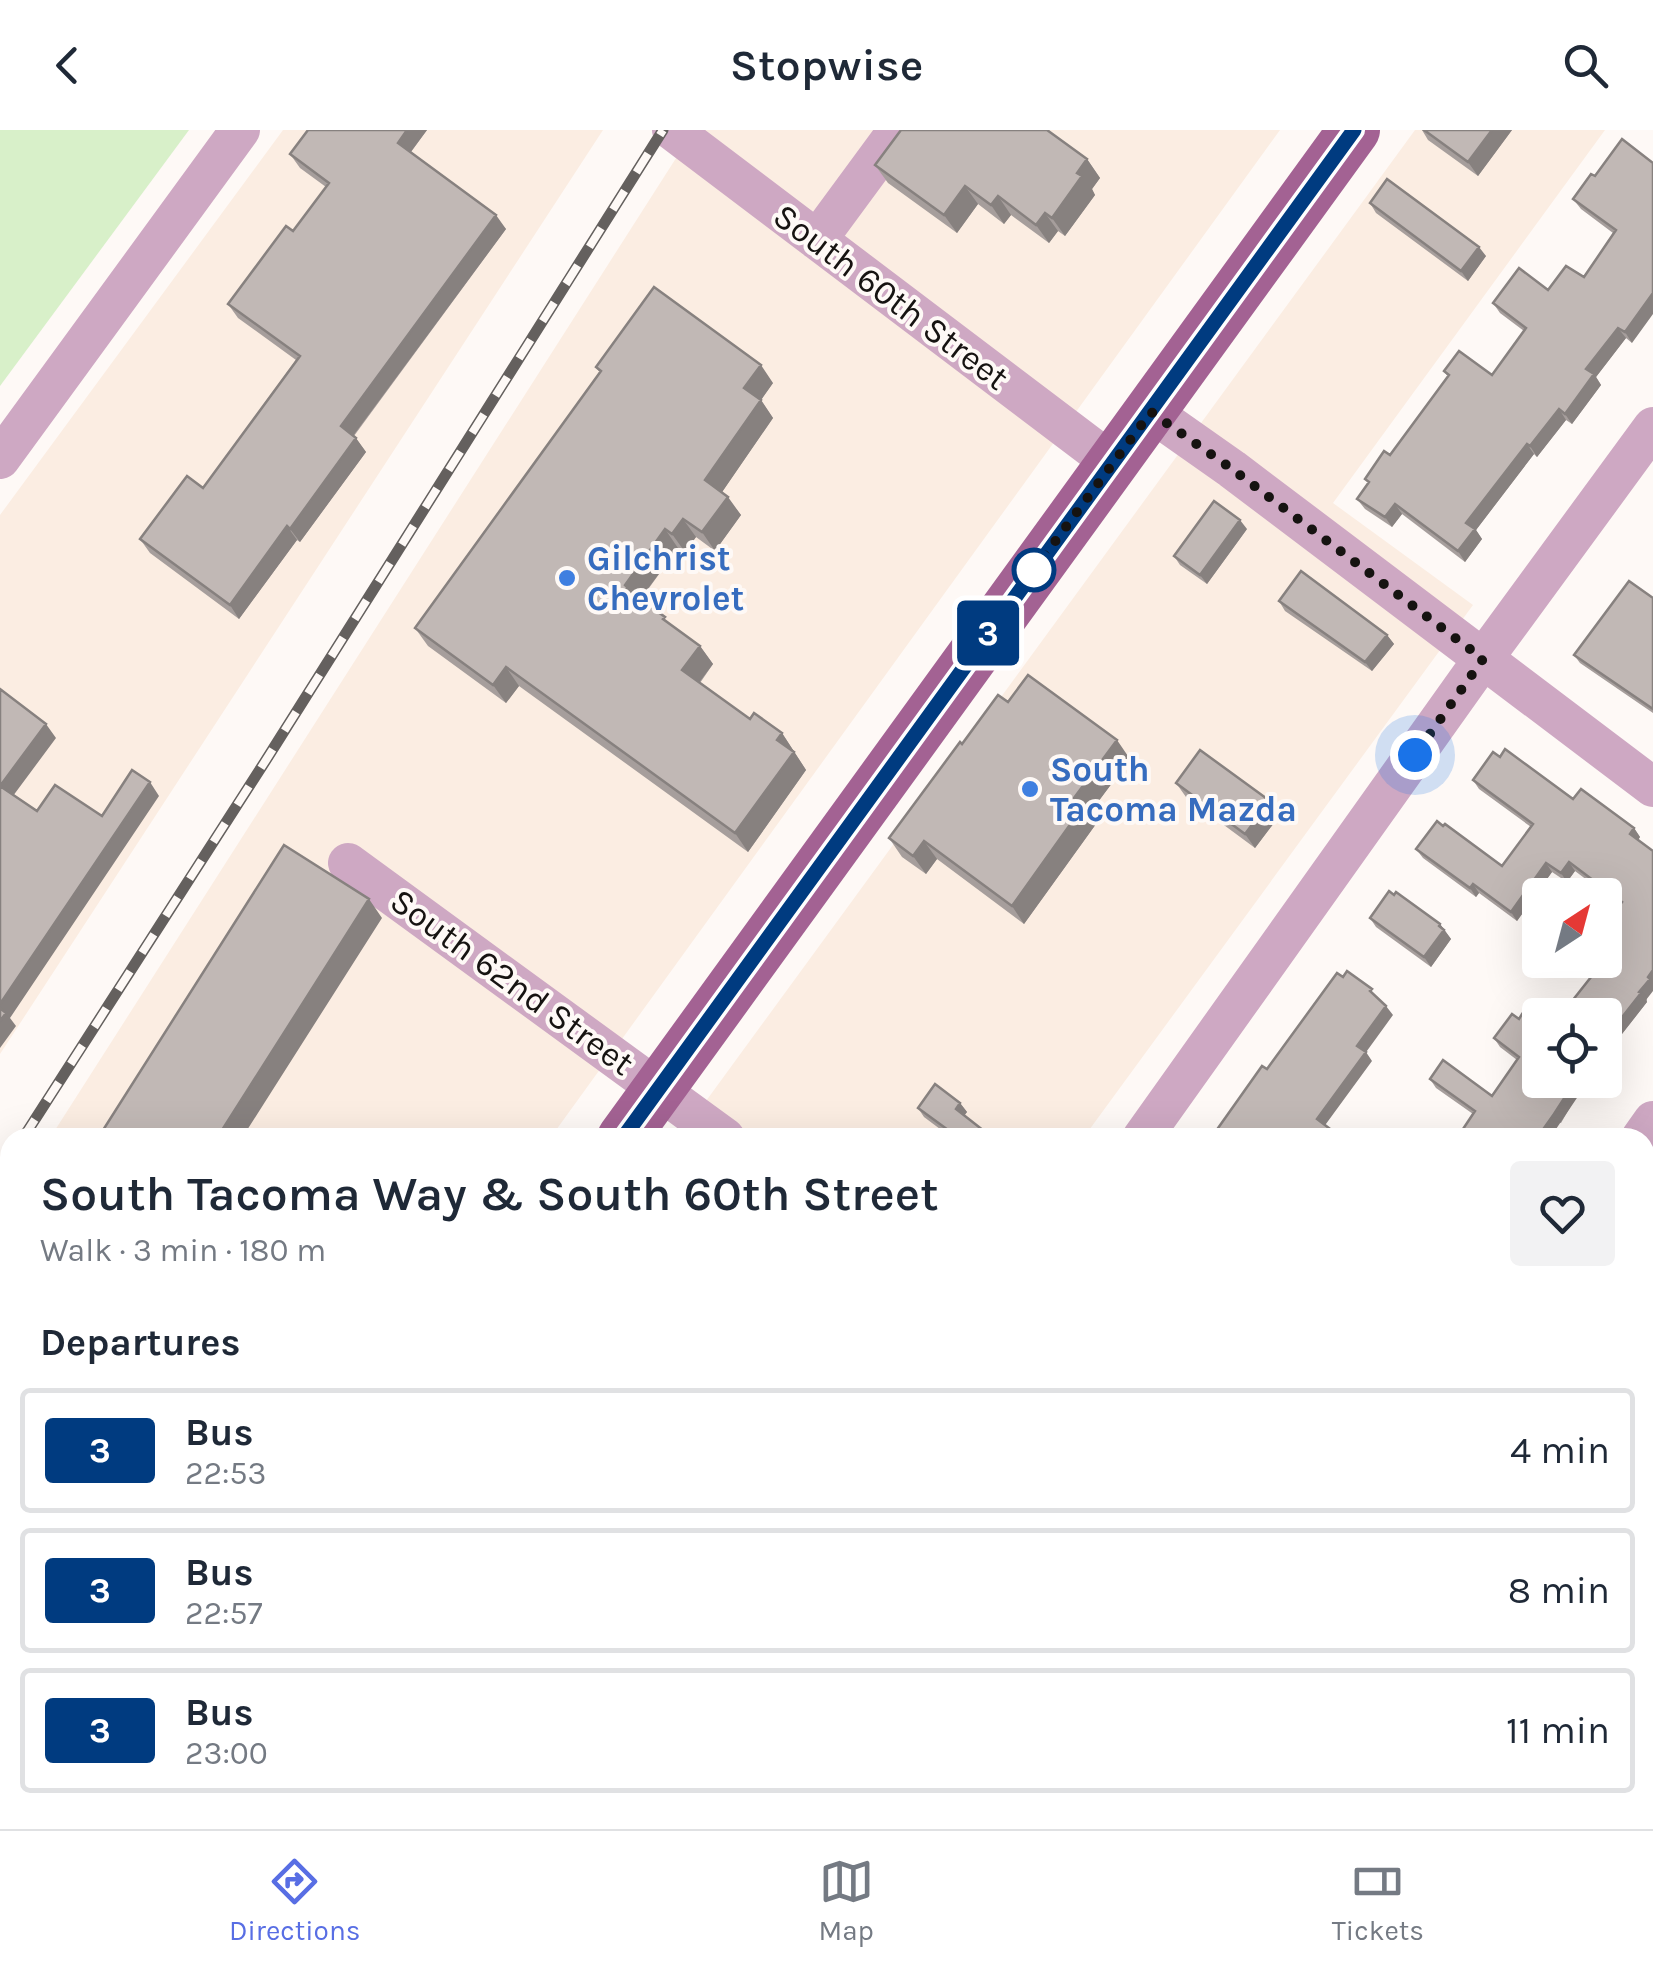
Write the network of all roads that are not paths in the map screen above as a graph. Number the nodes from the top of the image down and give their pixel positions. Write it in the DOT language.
graph roads {
  1 [pos="240,130"];
  2 [pos="898,130"];
  3 [pos="1354,130"];
  4 [pos="696,138"];
  5 [pos="817,240"];
  6 [pos="1151,412"];
  7 [pos="1653,427"];
  8 [pos="0,459"];
  9 [pos="1112,462"];
  10 [pos="1483,659"];
  11 [pos="1653,787"];
  12 [pos="348,863"];
  13 [pos="658,1088"];
  14 [pos="630,1128"];
  15 [pos="712,1128"];
  16 [pos="1149,1128"];
  1 -- 8 [label="street"];
  2 -- 5 [label="street"];
  3 -- 6 [label="main road"];
  4 -- 5 [label="street, South 60th Street"];
  5 -- 9 [label="street, South 60th Street"];
  6 -- 9 [label="main road"];
  6 -- 10 [label="street"];
  7 -- 10 [label="street"];
  9 -- 13 [label="main road"];
  10 -- 11 [label="street"];
  10 -- 16 [label="street"];
  12 -- 13 [label="street, South 62nd Street"];
  13 -- 14 [label="main road"];
  13 -- 15 [label="street, South 62nd Street"];
}
